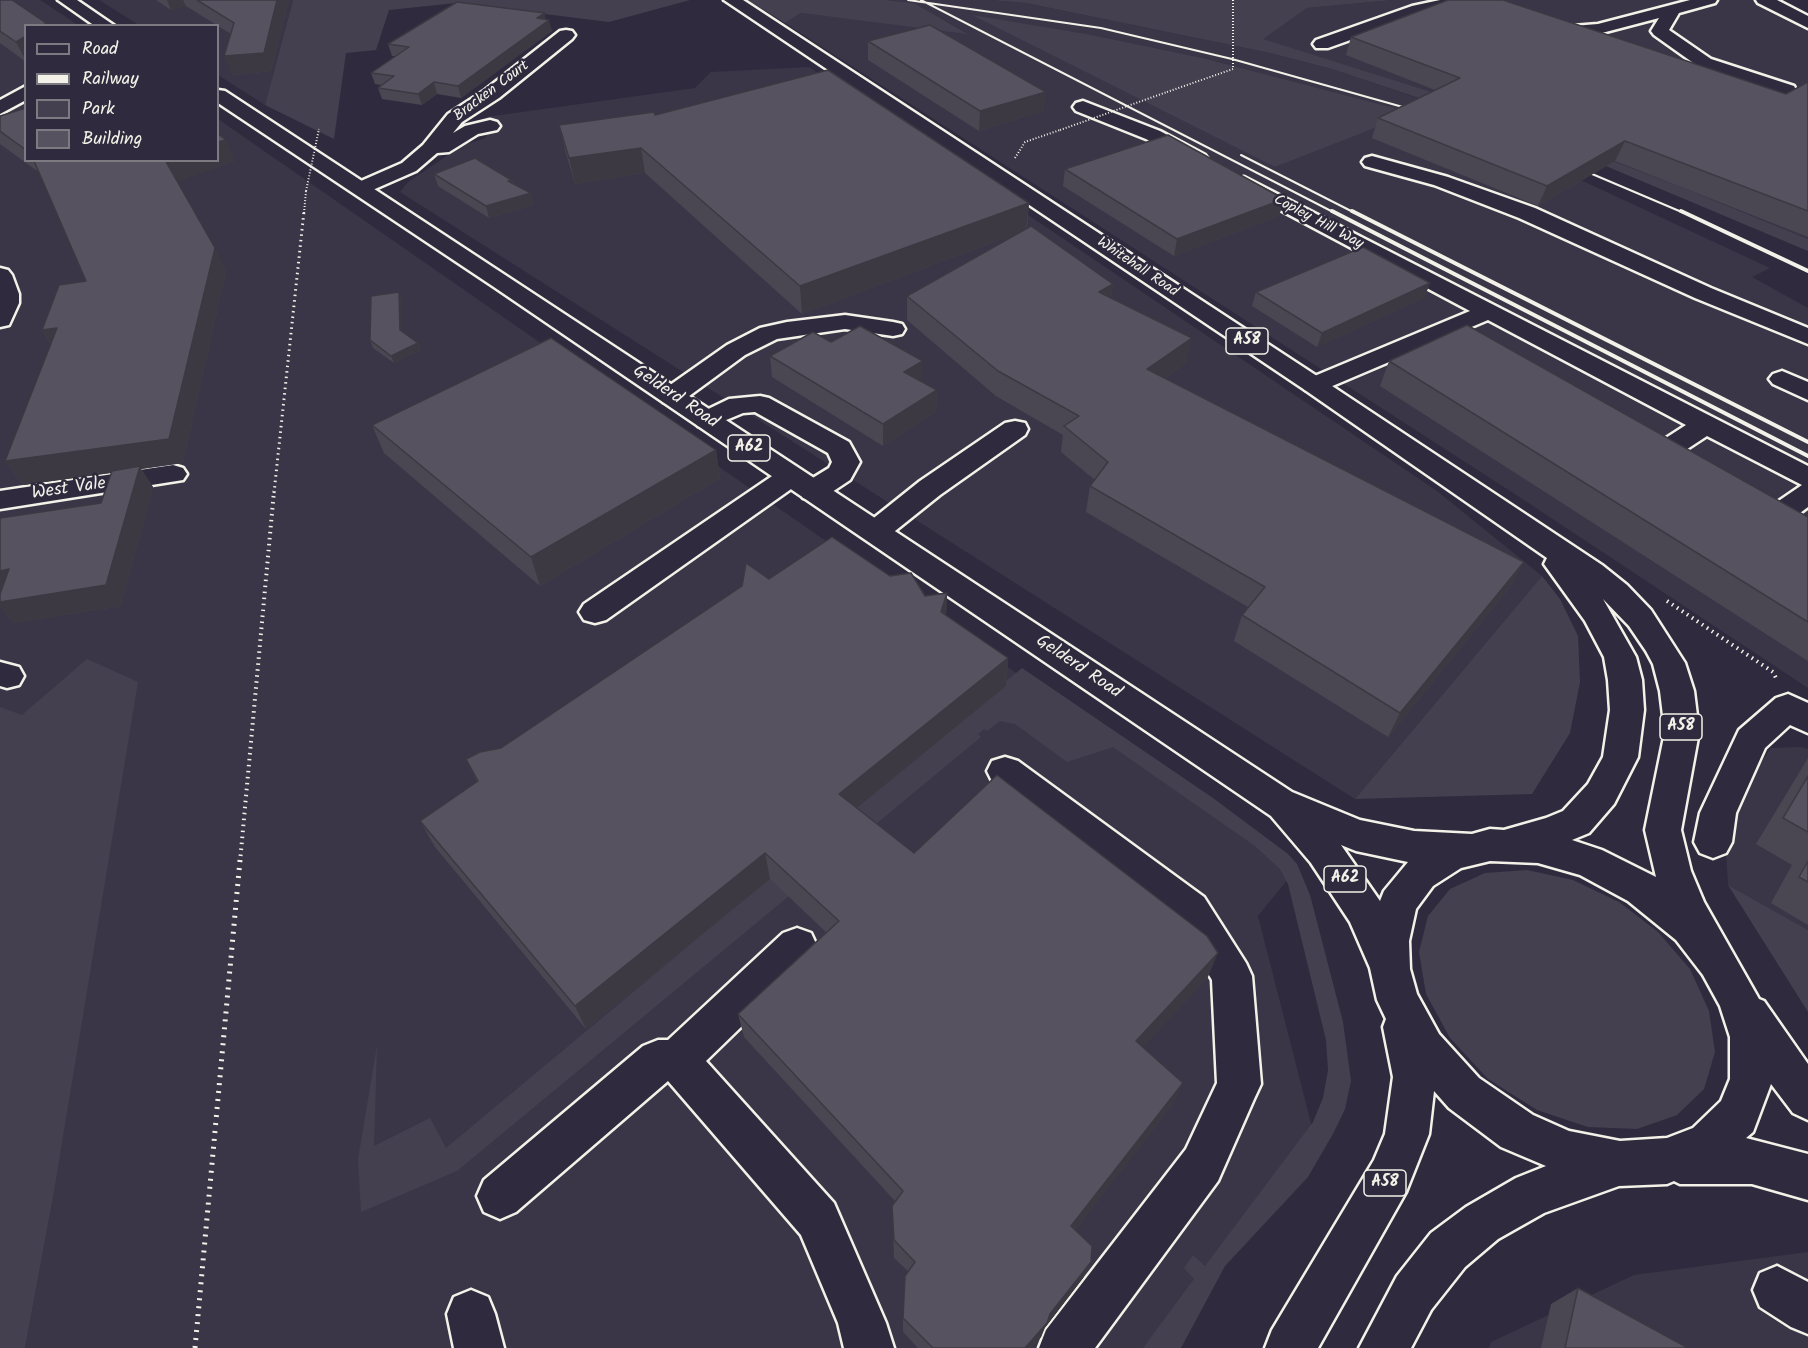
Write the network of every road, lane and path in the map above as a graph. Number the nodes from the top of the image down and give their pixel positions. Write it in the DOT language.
graph roads {
  1 [pos="66,0"];
  2 [pos="732,0"];
  3 [pos="1233,0"];
  4 [pos="1709,0"];
  5 [pos="1764,0"];
  6 [pos="1485,6"];
  7 [pos="1672,11"];
  8 [pos="1528,17"];
  9 [pos="1808,23"];
  10 [pos="104,24"];
  11 [pos="566,35"];
  12 [pos="1322,44"];
  13 [pos="1787,90"];
  14 [pos="24,92"];
  15 [pos="219,96"];
  16 [pos="1083,106"];
  17 [pos="0,108"];
  18 [pos="490,126"];
  19 [pos="319,129"];
  20 [pos="1060,130"];
  21 [pos="1372,162"];
  22 [pos="409,167"];
  23 [pos="362,189"];
  24 [pos="1,282"];
  25 [pos="1487,312"];
  26 [pos="0,320"];
  27 [pos="893,329"];
  28 [pos="1808,337"];
  29 [pos="1782,379"];
  30 [pos="1314,385"];
  31 [pos="1808,392"];
  32 [pos="672,396"];
  33 [pos="707,420"];
  34 [pos="1706,425"];
  35 [pos="1015,429"];
  36 [pos="1665,451"];
  37 [pos="173,474"];
  38 [pos="1808,478"];
  39 [pos="802,483"];
  40 [pos="1808,494"];
  41 [pos="0,500"];
  42 [pos="1774,518"];
  43 [pos="875,532"];
  44 [pos="1538,540"];
  45 [pos="595,612"];
  46 [pos="1798,714"];
  47 [pos="1005,771"];
  48 [pos="1279,803"];
  49 [pos="1713,842"];
  50 [pos="1481,847"];
  51 [pos="797,946"];
  52 [pos="1717,962"];
  53 [pos="1394,984"];
  54 [pos="1738,999"];
  55 [pos="677,1060"];
  56 [pos="1808,1098"];
  57 [pos="1667,1161"];
  58 [pos="1620,1164"];
  59 [pos="1808,1177"];
  60 [pos="500,1196"];
  61 [pos="195,1348"];
  62 [pos="869,1348"];
  63 [pos="1064,1348"];
  64 [pos="1290,1348"];
  65 [pos="1384,1348"];
  1 -- 10 [label="main road"];
  2 -- 30 [label="main road, Whitehall Road / A58"];
  3 -- 20 [label="path, bridge"];
  4 -- 7 [label="main road"];
  5 -- 9 [label="main road"];
  6 -- 12 [label="main road"];
  7 -- 8 [label="main road"];
  7 -- 13 [label="main road"];
  11 -- 22 [label="main road, Bracken Court"];
  14 -- 17 [label="main road"];
  15 -- 23 [label="main road, Gelderd Road / A62"];
  16 -- 25 [label="main road, Copley Hill Way"];
  18 -- 22 [label="main road"];
  19 -- 61 [label="path, bridge"];
  21 -- 28 [label="main road"];
  22 -- 23 [label="main road, Bracken Court"];
  23 -- 32 [label="main road, Gelderd Road / A62"];
  24 -- 26 [label="main road"];
  25 -- 30 [label="main road"];
  25 -- 34 [label="main road, Copley Hill Way"];
  27 -- 32 [label="main road"];
  29 -- 31 [label="main road"];
  30 -- 44 [label="main road, Whitehall Road / A58"];
  32 -- 33 [label="main road, Gelderd Road / A62"];
  33 -- 39 [label="main road, Gelderd Road / A62"];
  33 -- 39 [label="main road"];
  34 -- 36 [label="main road"];
  34 -- 38 [label="main road, Copley Hill Way"];
  35 -- 43 [label="main road"];
  37 -- 41 [label="main road, West Vale"];
  39 -- 43 [label="main road, Gelderd Road / A62"];
  39 -- 45 [label="main road"];
  40 -- 42 [label="main road"];
  43 -- 48 [label="main road, Gelderd Road / A62"];
  44 -- 50 [label="main road, Whitehall Road / A58"];
  44 -- 52 [label="main road, Whitehall Road / A58"];
  46 -- 49 [label="main road"];
  47 -- 63 [label="main road"];
  48 -- 50 [label="main road, Gelderd Road / A62"];
  48 -- 53 [label="main road, Gelderd Road / A62"];
  50 -- 52 [label="main road"];
  50 -- 53 [label="main road, A58"];
  51 -- 55 [label="main road"];
  52 -- 54 [label="main road, A58"];
  53 -- 58 [label="main road"];
  53 -- 64 [label="main road, A58"];
  54 -- 56 [label="main road, A58"];
  54 -- 57 [label="main road"];
  55 -- 60 [label="main road"];
  55 -- 62 [label="main road"];
  57 -- 58 [label="main road"];
  57 -- 59 [label="main road"];
  58 -- 65 [label="main road"];
}
